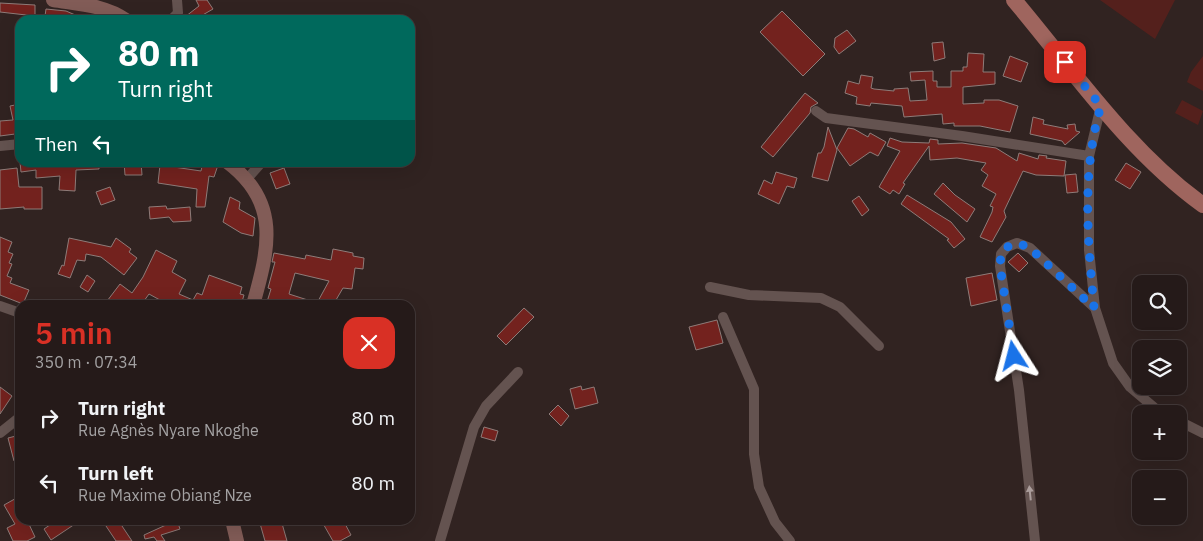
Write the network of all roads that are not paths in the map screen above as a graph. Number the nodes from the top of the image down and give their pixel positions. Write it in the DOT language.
graph roads {
  1 [pos="53,0"];
  2 [pos="177,0"];
  3 [pos="1014,0"];
  4 [pos="118,15"];
  5 [pos="175,15"];
  6 [pos="1101,106"];
  7 [pos="816,111"];
  8 [pos="15,144"];
  9 [pos="0,146"];
  10 [pos="1089,156"];
  11 [pos="233,167"];
  12 [pos="258,167"];
  13 [pos="247,179"];
  14 [pos="1203,205"];
  15 [pos="710,287"];
  16 [pos="254,300"];
  17 [pos="0,306"];
  18 [pos="1094,308"];
  19 [pos="15,311"];
  20 [pos="723,317"];
  21 [pos="879,346"];
  22 [pos="518,372"];
  23 [pos="1151,405"];
  24 [pos="15,421"];
  25 [pos="1187,425"];
  26 [pos="0,433"];
  27 [pos="1203,433"];
  28 [pos="233,525"];
  29 [pos="237,541"];
  30 [pos="440,541"];
  31 [pos="790,541"];
  32 [pos="1035,541"];
  1 -- 4 [label="street"];
  2 -- 5 [label="street"];
  3 -- 6 [label="main road"];
  6 -- 10 [label="street"];
  6 -- 14 [label="main road"];
  7 -- 10 [label="street"];
  8 -- 9 [label="street"];
  10 -- 18 [label="street"];
  11 -- 13 [label="street"];
  12 -- 13 [label="street"];
  13 -- 16 [label="street"];
  15 -- 21 [label="street"];
  17 -- 19 [label="street"];
  18 -- 23 [label="street"];
  32 -- 18 [label="street, one-way"];
  20 -- 31 [label="street"];
  22 -- 30 [label="street"];
  24 -- 26 [label="street"];
  25 -- 27 [label="street"];
  28 -- 29 [label="street"];
}
